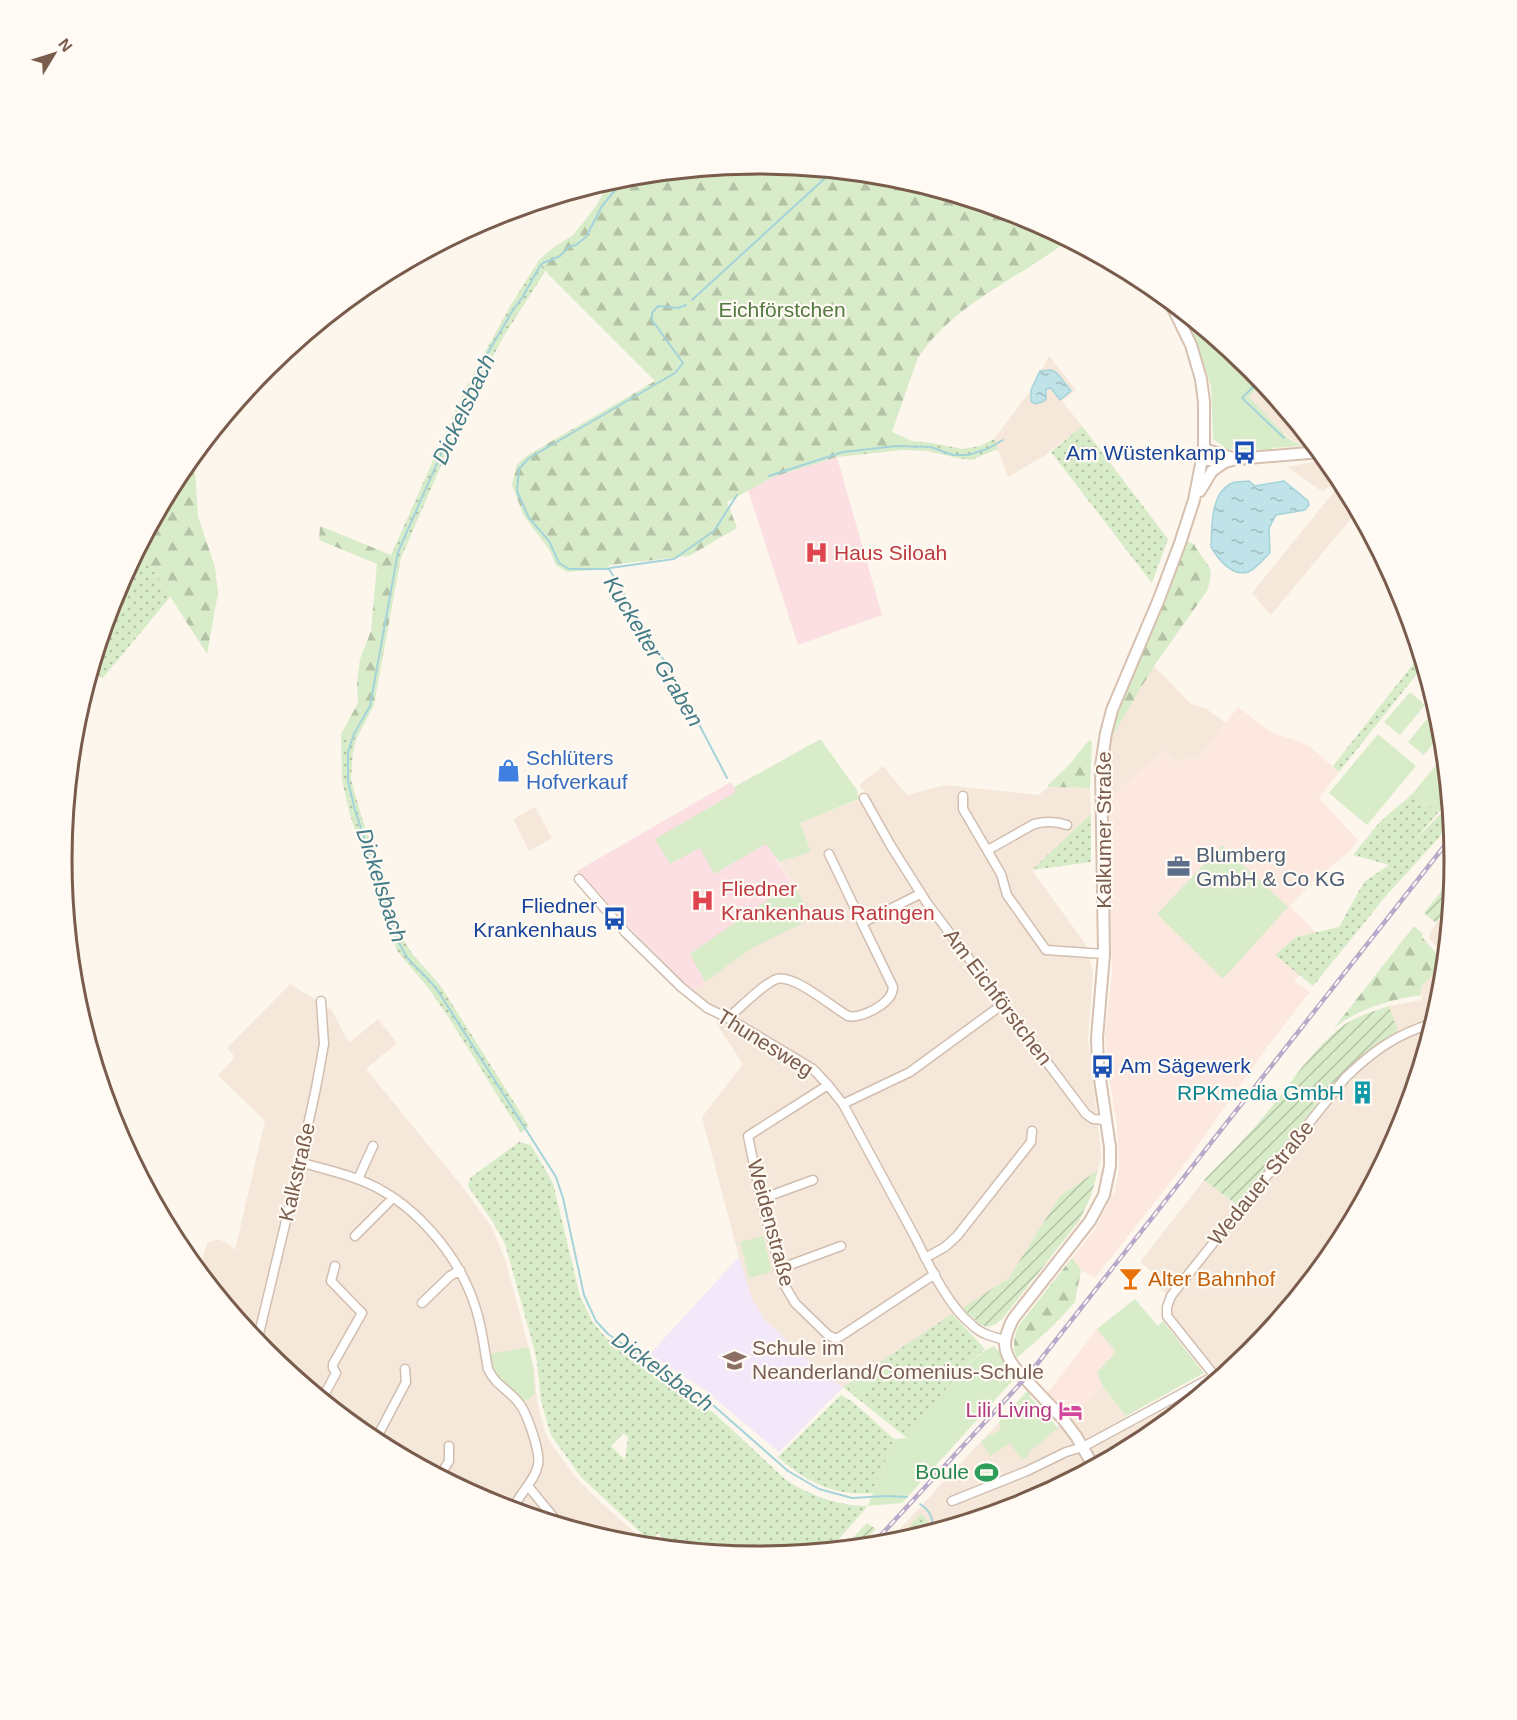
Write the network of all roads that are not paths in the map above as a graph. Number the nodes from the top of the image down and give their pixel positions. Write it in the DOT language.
graph roads {
  1 [pos="1177,315"];
  2 [pos="1311,453"];
  3 [pos="1203,454"];
  4 [pos="1236,459"];
  5 [pos="1225,462"];
  6 [pos="1194,500"];
  7 [pos="963,795"];
  8 [pos="864,798"];
  9 [pos="1067,825"];
  10 [pos="988,850"];
  11 [pos="830,854"];
  12 [pos="579,879"];
  13 [pos="920,894"];
  14 [pos="862,923"];
  15 [pos="1104,954"];
  16 [pos="321,1001"];
  17 [pos="1003,1004"];
  18 [pos="728,1018"];
  19 [pos="1425,1026"];
  20 [pos="828,1085"];
  21 [pos="843,1104"];
  22 [pos="1106,1120"];
  23 [pos="1032,1131"];
  24 [pos="373,1146"];
  25 [pos="300,1162"];
  26 [pos="358,1179"];
  27 [pos="813,1180"];
  28 [pos="393,1198"];
  29 [pos="761,1199"];
  30 [pos="355,1236"];
  31 [pos="841,1246"];
  32 [pos="926,1258"];
  33 [pos="335,1266"];
  34 [pos="779,1269"];
  35 [pos="460,1270"];
  36 [pos="935,1274"];
  37 [pos="423,1303"];
  38 [pos="260,1331"];
  39 [pos="1005,1345"];
  40 [pos="405,1369"];
  41 [pos="1213,1374"];
  42 [pos="1208,1378"];
  43 [pos="326,1392"];
  44 [pos="379,1433"];
  45 [pos="449,1446"];
  46 [pos="1083,1447"];
  47 [pos="1091,1461"];
  48 [pos="443,1470"];
  49 [pos="528,1486"];
  50 [pos="952,1501"];
  51 [pos="518,1502"];
  52 [pos="551,1514"];
  1 -- 3 [label="main road, Kalkumer Straße"];
  2 -- 4 [label="main road"];
  3 -- 4 [label="main road"];
  3 -- 5 [label="main road"];
  3 -- 6 [label="main road, Kalkumer Straße"];
  4 -- 5 [label="main road"];
  5 -- 6 [label="main road"];
  6 -- 15 [label="main road, Kalkumer Straße"];
  7 -- 10 [label="street"];
  8 -- 13 [label="street, Am Eichförstchen"];
  9 -- 10 [label="street"];
  10 -- 15 [label="street"];
  11 -- 14 [label="street"];
  12 -- 18 [label="street, Thunesweg"];
  13 -- 14 [label="street"];
  13 -- 17 [label="street, Am Eichförstchen"];
  14 -- 18 [label="street"];
  15 -- 22 [label="main road, Kalkumer Straße"];
  16 -- 25 [label="street, Kalkstraße"];
  17 -- 21 [label="street"];
  17 -- 22 [label="street, Am Eichförstchen"];
  18 -- 20 [label="street, Thunesweg"];
  19 -- 41 [label="street, Wedauer Straße"];
  20 -- 21 [label="street, Thunesweg"];
  20 -- 29 [label="street, Weidenstraße"];
  21 -- 32 [label="street, Thunesweg"];
  22 -- 39 [label="main road, Kalkumer Straße"];
  23 -- 32 [label="street"];
  24 -- 26 [label="street"];
  25 -- 26 [label="street"];
  25 -- 38 [label="street, Kalkstraße"];
  26 -- 28 [label="street"];
  27 -- 29 [label="street"];
  28 -- 30 [label="street"];
  28 -- 35 [label="street"];
  29 -- 34 [label="street, Weidenstraße"];
  31 -- 34 [label="street"];
  32 -- 36 [label="street, Thunesweg"];
  33 -- 43 [label="street"];
  34 -- 36 [label="street, Weidenstraße"];
  35 -- 37 [label="street"];
  35 -- 49 [label="street"];
  36 -- 39 [label="street, Thunesweg"];
  39 -- 46 [label="main road"];
  40 -- 44 [label="street"];
  42 -- 46 [label="street"];
  45 -- 48 [label="street"];
  46 -- 47 [label="main road"];
  46 -- 50 [label="street"];
  49 -- 51 [label="street"];
  49 -- 52 [label="street"];
}
